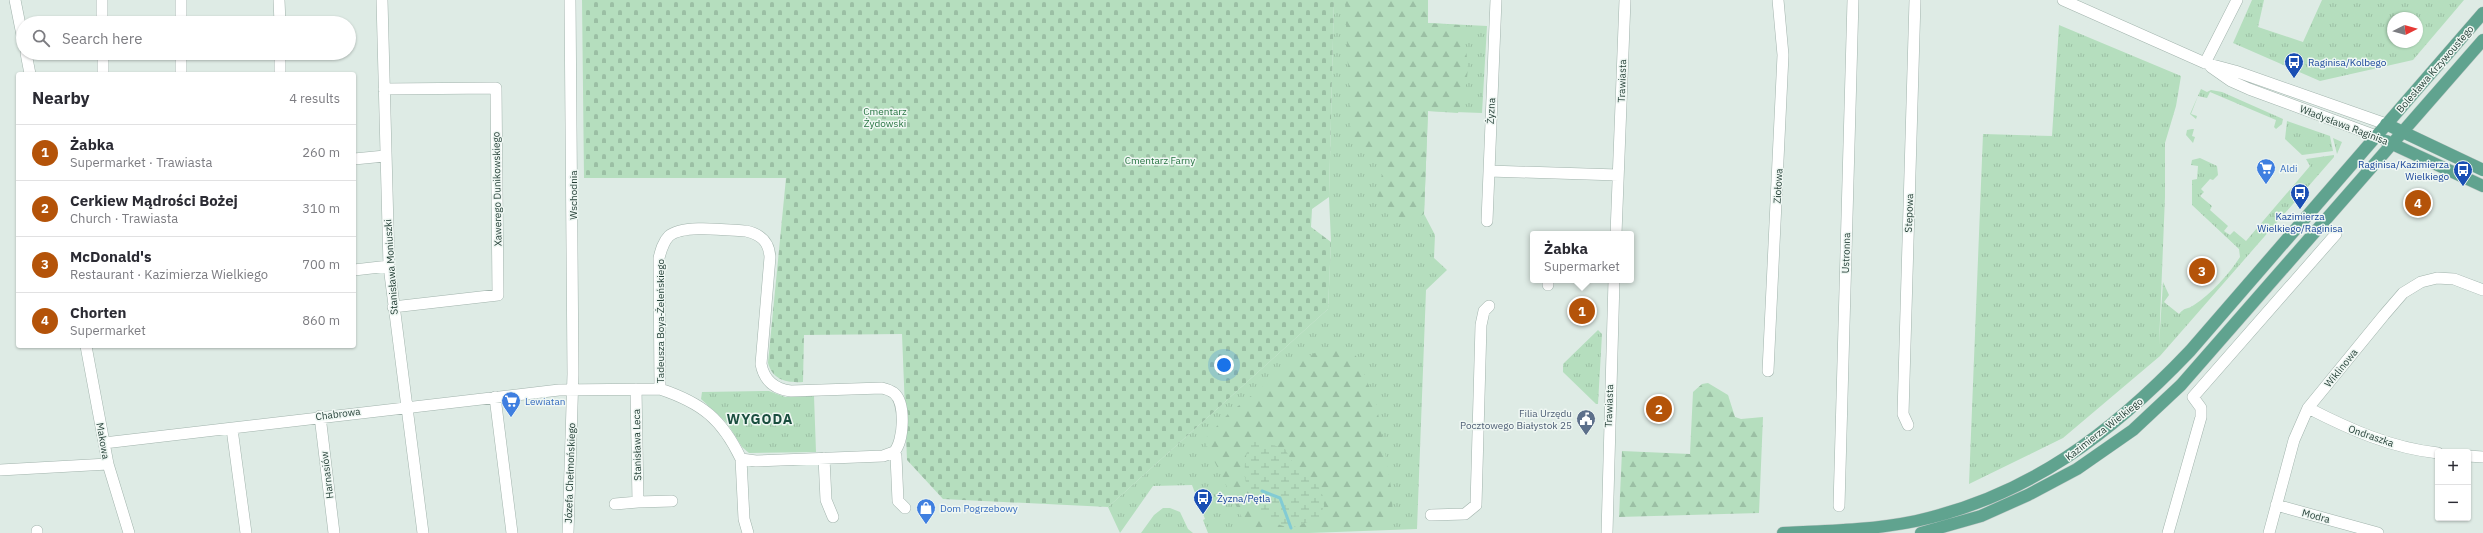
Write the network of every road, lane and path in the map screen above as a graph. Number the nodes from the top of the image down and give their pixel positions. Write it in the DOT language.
graph roads {
  1 [pos="15,0"];
  2 [pos="102,0"];
  3 [pos="181,0"];
  4 [pos="279,0"];
  5 [pos="382,0"];
  6 [pos="570,0"];
  7 [pos="1496,0"];
  8 [pos="1625,0"];
  9 [pos="1778,0"];
  10 [pos="1853,0"];
  11 [pos="1916,0"];
  12 [pos="2063,0"];
  13 [pos="2237,0"];
  14 [pos="2483,13"];
  15 [pos="18,16"];
  16 [pos="102,16"];
  17 [pos="181,16"];
  18 [pos="280,16"];
  19 [pos="2483,40"];
  20 [pos="27,60"];
  21 [pos="103,60"];
  22 [pos="181,60"];
  23 [pos="280,60"];
  24 [pos="2205,63"];
  25 [pos="30,72"];
  26 [pos="103,72"];
  27 [pos="181,72"];
  28 [pos="280,72"];
  29 [pos="384,89"];
  30 [pos="2386,124"];
  31 [pos="2404,131"];
  32 [pos="2376,136"];
  33 [pos="2393,143"];
  34 [pos="385,156"];
  35 [pos="356,158"];
  36 [pos="2483,170"];
  37 [pos="1489,171"];
  38 [pos="1618,175"];
  39 [pos="2483,186"];
  40 [pos="2310,212"];
  41 [pos="1487,221"];
  42 [pos="2322,225"];
  43 [pos="1616,231"];
  44 [pos="2336,234"];
  45 [pos="389,266"];
  46 [pos="356,270"];
  47 [pos="1614,283"];
  48 [pos="2483,290"];
  49 [pos="1489,306"];
  50 [pos="393,307"];
  51 [pos="86,348"];
  52 [pos="1768,371"];
  53 [pos="636,389"];
  54 [pos="660,389"];
  55 [pos="573,390"];
  56 [pos="495,397"];
  57 [pos="406,406"];
  58 [pos="2308,408"];
  59 [pos="320,416"];
  60 [pos="1908,425"];
  61 [pos="232,429"];
  62 [pos="104,443"];
  63 [pos="894,452"];
  64 [pos="2435,452"];
  65 [pos="2471,456"];
  66 [pos="2483,457"];
  67 [pos="824,458"];
  68 [pos="741,459"];
  69 [pos="108,464"];
  70 [pos="0,470"];
  71 [pos="672,501"];
  72 [pos="638,502"];
  73 [pos="615,504"];
  74 [pos="2276,505"];
  75 [pos="1839,506"];
  76 [pos="905,508"];
  77 [pos="1431,515"];
  78 [pos="832,517"];
  79 [pos="129,533"];
  80 [pos="246,533"];
  81 [pos="334,533"];
  82 [pos="423,533"];
  83 [pos="512,533"];
  84 [pos="568,533"];
  85 [pos="748,533"];
  86 [pos="1607,533"];
  87 [pos="1783,533"];
  88 [pos="1921,533"];
  89 [pos="2168,533"];
  90 [pos="2269,533"];
  91 [pos="2378,533"];
  1 -- 15 [label="street"];
  2 -- 16 [label="street"];
  3 -- 17 [label="street"];
  4 -- 18 [label="street"];
  5 -- 29 [label="street, Stanisława Moniuszki"];
  6 -- 55 [label="street, Wschodnia"];
  7 -- 37 [label="street, Żyzna"];
  8 -- 38 [label="street, Trawiasta"];
  9 -- 52 [label="street, Ziołowa"];
  10 -- 75 [label="street, Ustronna"];
  11 -- 60 [label="street, Stepowa"];
  12 -- 24 [label="street, Władysława Raginisa"];
  13 -- 24 [label="street"];
  14 -- 30 [label="main road, Bolesława Krzywoustego"];
  19 -- 31 [label="main road, Bolesława Krzywoustego"];
  20 -- 25 [label="street"];
  21 -- 26 [label="street"];
  22 -- 27 [label="street"];
  23 -- 28 [label="street"];
  24 -- 30 [label="street, Władysława Raginisa"];
  24 -- 32 [label="street, Władysława Raginisa"];
  29 -- 34 [label="street, Stanisława Moniuszki"];
  29 -- 50 [label="street, Xawerego Dunikowskiego"];
  30 -- 31 [label="main road, Władysława Raginisa"];
  30 -- 32 [label="main road, Kazimierza Wielkiego"];
  31 -- 33 [label="main road, Bolesława Krzywoustego"];
  31 -- 36 [label="main road, Władysława Raginisa"];
  32 -- 33 [label="main road, Władysława Raginisa"];
  32 -- 40 [label="main road, Kazimierza Wielkiego"];
  33 -- 39 [label="main road, Władysława Raginisa"];
  33 -- 42 [label="main road, Kazimierza Wielkiego"];
  34 -- 35 [label="street"];
  34 -- 45 [label="street, Stanisława Moniuszki"];
  37 -- 38 [label="street"];
  37 -- 41 [label="street, Żyzna"];
  38 -- 43 [label="street, Trawiasta"];
  40 -- 42 [label="main road"];
  40 -- 87 [label="main road, Kazimierza Wielkiego"];
  42 -- 88 [label="main road, Kazimierza Wielkiego"];
  44 -- 89 [label="street"];
  45 -- 46 [label="street"];
  45 -- 50 [label="street, Stanisława Moniuszki"];
  47 -- 86 [label="street, Trawiasta"];
  48 -- 58 [label="street, Wiklinowa"];
  49 -- 77 [label="street"];
  50 -- 57 [label="street, Stanisława Moniuszki"];
  51 -- 62 [label="street, Makowa"];
  53 -- 54 [label="street, Tadeusza Boya-Żeleńskiego"];
  53 -- 55 [label="street, Tadeusza Boya-Żeleńskiego"];
  53 -- 72 [label="street, Stanisława Leca"];
  54 -- 63 [label="street, Tadeusza Boya-Żeleńskiego"];
  54 -- 68 [label="street, Tadeusza Boya-Żeleńskiego"];
  55 -- 56 [label="street, Chabrowa"];
  55 -- 84 [label="street, Józefa Chełmońskiego"];
  56 -- 57 [label="street, Chabrowa"];
  56 -- 83 [label="street"];
  57 -- 59 [label="street, Chabrowa"];
  57 -- 82 [label="street, Stanisława Moniuszki"];
  58 -- 64 [label="street, Ondraszka"];
  58 -- 74 [label="street, Wiklinowa"];
  59 -- 61 [label="street, Chabrowa"];
  59 -- 81 [label="street, Harnasiów"];
  61 -- 62 [label="street, Chabrowa"];
  61 -- 80 [label="street"];
  62 -- 69 [label="street, Makowa"];
  63 -- 67 [label="street"];
  63 -- 76 [label="street, Tadeusza Boya-Żeleńskiego"];
  65 -- 66 [label="street"];
  67 -- 68 [label="street"];
  67 -- 78 [label="street"];
  68 -- 85 [label="street"];
  69 -- 70 [label="street"];
  69 -- 79 [label="street, Makowa"];
  71 -- 72 [label="street"];
  72 -- 73 [label="street"];
  74 -- 90 [label="street, Wiklinowa"];
  74 -- 91 [label="street, Modra"];
}
